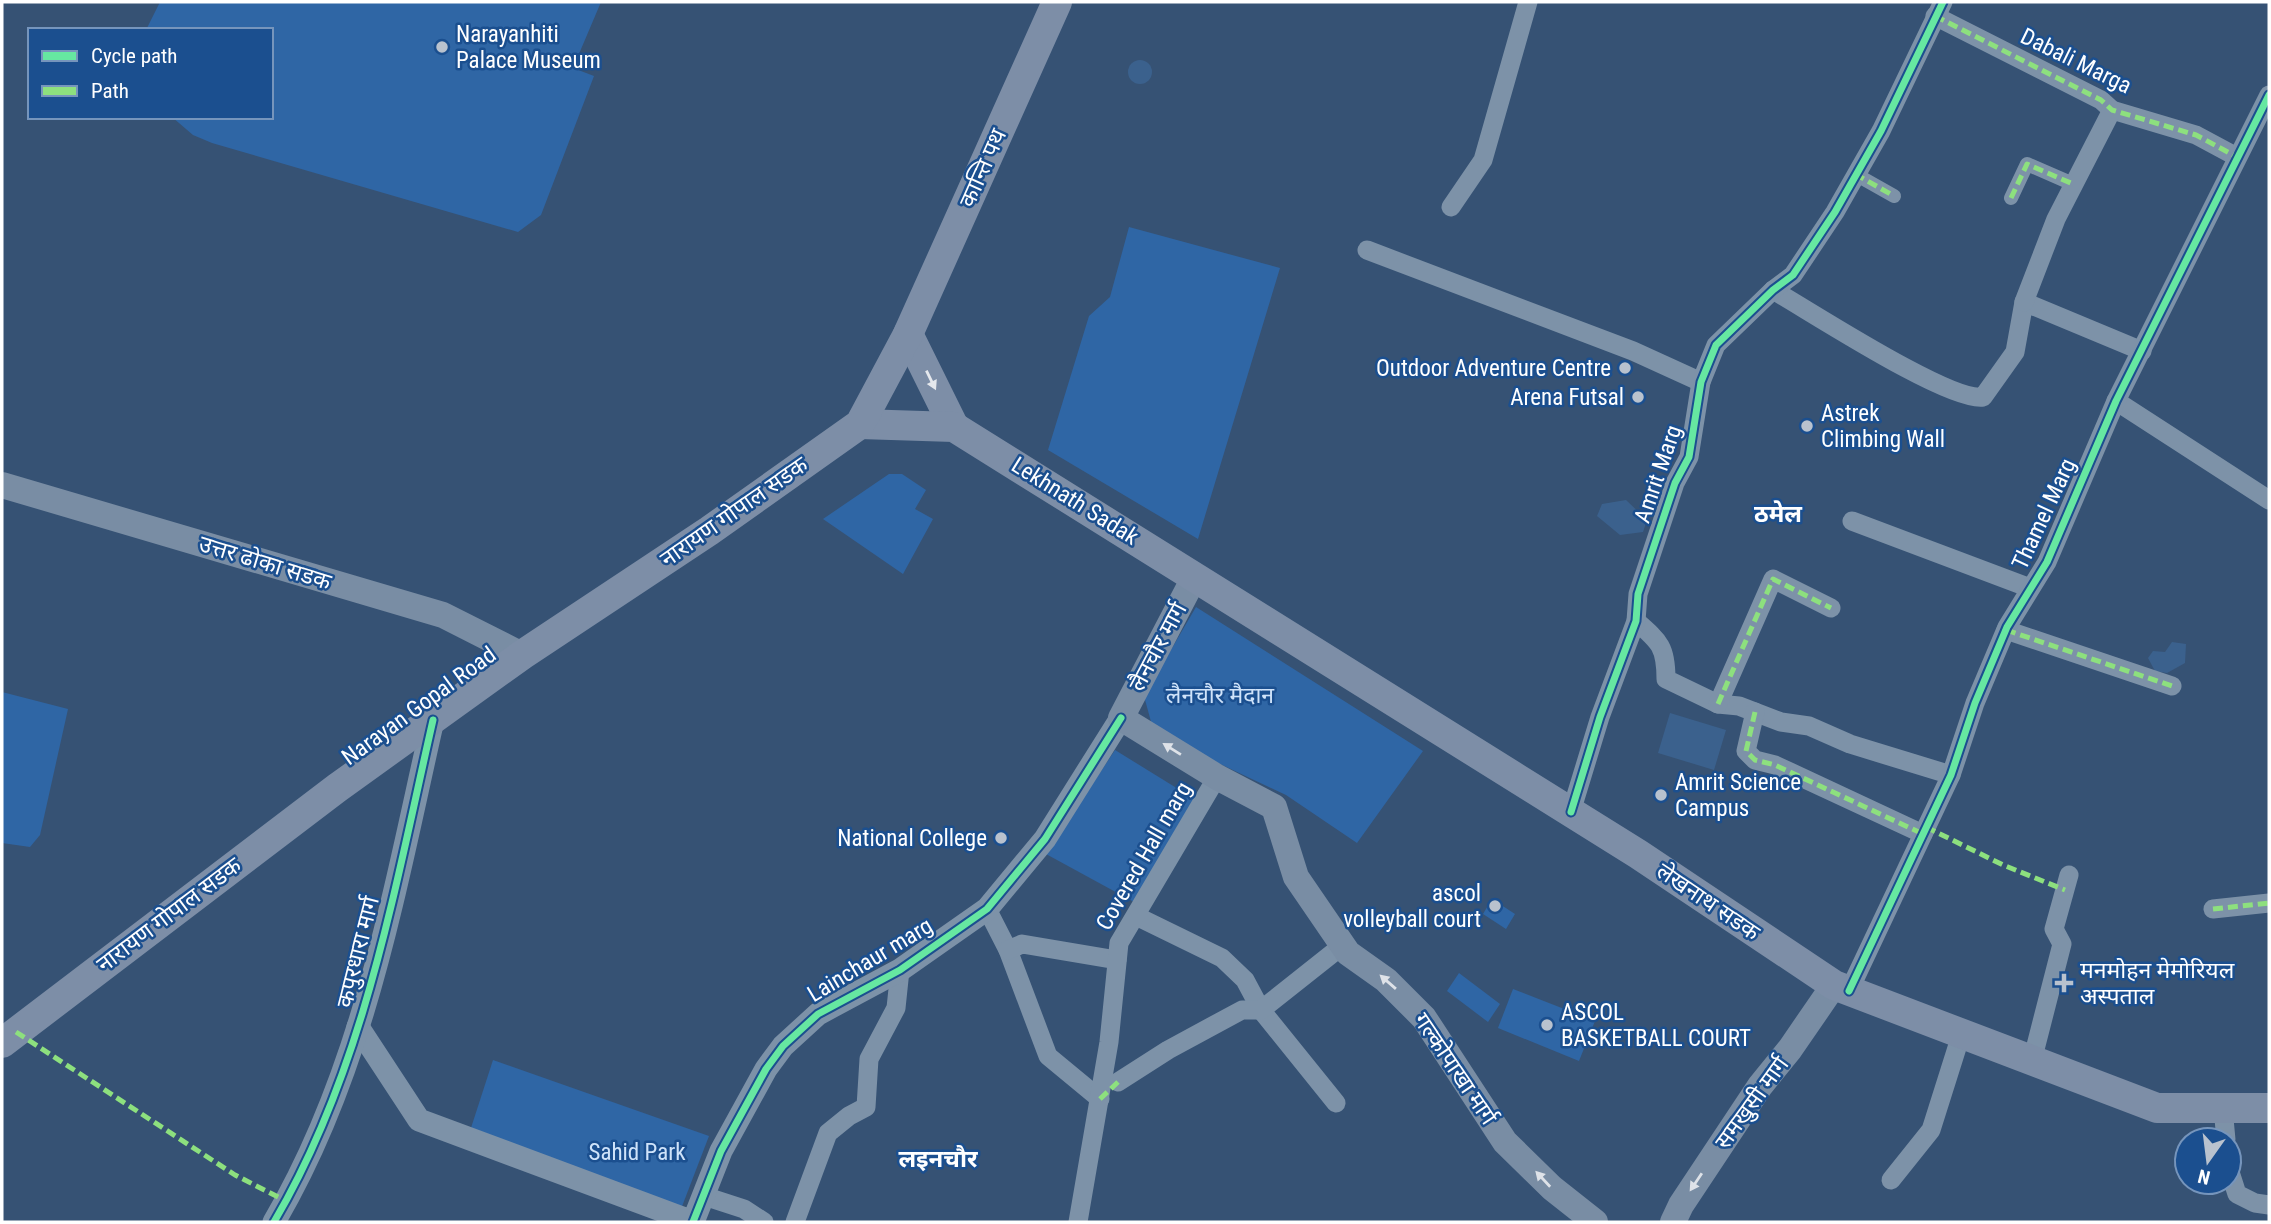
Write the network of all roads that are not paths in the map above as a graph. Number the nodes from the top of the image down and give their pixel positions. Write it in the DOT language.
graph roads {
  1 [pos="1057,2"];
  2 [pos="1528,2"];
  3 [pos="1939,9"];
  4 [pos="2269,95"];
  5 [pos="2112,110"];
  6 [pos="2237,157"];
  7 [pos="1854,174"];
  8 [pos="2073,184"];
  9 [pos="1894,196"];
  10 [pos="2011,198"];
  11 [pos="1451,207"];
  12 [pos="1367,250"];
  13 [pos="1773,290"];
  14 [pos="2024,302"];
  15 [pos="908,334"];
  16 [pos="2142,351"];
  17 [pos="1701,382"];
  18 [pos="2116,401"];
  19 [pos="860,424"];
  20 [pos="954,427"];
  21 [pos="2,485"];
  22 [pos="2269,500"];
  23 [pos="1852,521"];
  24 [pos="1195,576"];
  25 [pos="2031,588"];
  26 [pos="1831,608"];
  27 [pos="1636,621"];
  28 [pos="2006,630"];
  29 [pos="522,655"];
  30 [pos="2172,686"];
  31 [pos="1718,704"];
  32 [pos="1755,712"];
  33 [pos="1121,718"];
  34 [pos="433,720"];
  35 [pos="1951,775"];
  36 [pos="1217,777"];
  37 [pos="337,788"];
  38 [pos="1571,812"];
  39 [pos="1923,834"];
  40 [pos="2069,875"];
  41 [pos="2269,903"];
  42 [pos="986,909"];
  43 [pos="2213,909"];
  44 [pos="1136,916"];
  45 [pos="1343,946"];
  46 [pos="1008,950"];
  47 [pos="1117,960"];
  48 [pos="900,970"];
  49 [pos="1841,988"];
  50 [pos="1261,1010"];
  51 [pos="358,1027"];
  52 [pos="1961,1035"];
  53 [pos="2,1043"];
  54 [pos="2032,1061"];
  55 [pos="1118,1082"];
  56 [pos="1100,1099"];
  57 [pos="1336,1103"];
  58 [pos="2223,1108"];
  59 [pos="2269,1108"];
  60 [pos="2225,1126"];
  61 [pos="1892,1180"];
  62 [pos="704,1196"];
  63 [pos="2241,1196"];
  64 [pos="2269,1206"];
  65 [pos="274,1222"];
  66 [pos="764,1222"];
  67 [pos="795,1222"];
  68 [pos="1078,1222"];
  69 [pos="1595,1222"];
  70 [pos="1673,1222"];
  1 -- 15 [label="main road, कान्ति पथ"];
  2 -- 11 [label="street"];
  3 -- 5 [label="street, Dabali Marga"];
  3 -- 7 [label="street, Amrit Marg"];
  4 -- 6 [label="street, Thamel Marg"];
  5 -- 6 [label="street, Dabali Marga"];
  5 -- 8 [label="street"];
  6 -- 16 [label="street, Thamel Marg"];
  7 -- 9 [label="street"];
  7 -- 13 [label="street, Amrit Marg"];
  8 -- 10 [label="street"];
  8 -- 14 [label="street"];
  12 -- 17 [label="street"];
  13 -- 14 [label="street"];
  13 -- 17 [label="street, Amrit Marg"];
  14 -- 16 [label="street"];
  15 -- 19 [label="main road, नारायण गोपाल सडक"];
  15 -- 20 [label="main road, one-way"];
  16 -- 18 [label="street, Thamel Marg"];
  17 -- 27 [label="street, Amrit Marg"];
  18 -- 22 [label="street"];
  18 -- 25 [label="street, Thamel Marg"];
  19 -- 20 [label="main road"];
  19 -- 29 [label="main road, नारायण गोपाल सडक"];
  20 -- 24 [label="main road, Lekhnath Sadak"];
  21 -- 29 [label="main road, उत्तर ढोका सडक"];
  23 -- 25 [label="street"];
  24 -- 33 [label="main road, लैनचौर मार्ग"];
  24 -- 38 [label="main road, लेखनाथ सडक"];
  25 -- 28 [label="street, Thamel Marg"];
  26 -- 31 [label="street"];
  27 -- 31 [label="street"];
  27 -- 38 [label="street, Amrit Marg"];
  28 -- 30 [label="street"];
  28 -- 35 [label="street, Thamel Marg"];
  29 -- 34 [label="main road, Narayan Gopal Road"];
  31 -- 32 [label="street"];
  32 -- 35 [label="street"];
  32 -- 39 [label="street"];
  36 -- 33 [label="main road, गल्कोपाखा मार्ग, one-way"];
  33 -- 42 [label="street, Lainchaur marg"];
  34 -- 37 [label="main road, Narayan Gopal Road"];
  34 -- 51 [label="street, कपुरधारा मार्ग"];
  35 -- 39 [label="street, Thamel Marg"];
  36 -- 44 [label="street, Covered Hall marg"];
  36 -- 45 [label="main road, गल्कोपाखा मार्ग"];
  37 -- 53 [label="main road, नारायण गोपाल सडक"];
  38 -- 49 [label="main road, लेखनाथ सडक"];
  39 -- 49 [label="street, Thamel Marg"];
  40 -- 54 [label="street"];
  41 -- 43 [label="street"];
  42 -- 46 [label="street"];
  42 -- 48 [label="street, Lainchaur marg"];
  44 -- 47 [label="street, Covered Hall marg"];
  44 -- 50 [label="street"];
  45 -- 50 [label="street"];
  69 -- 45 [label="main road, गल्कोपाखा मार्ग, one-way"];
  46 -- 47 [label="street, Covered Hall marg"];
  46 -- 56 [label="street"];
  47 -- 56 [label="street, Covered Hall marg"];
  48 -- 62 [label="street, Lainchaur marg"];
  48 -- 67 [label="street"];
  49 -- 52 [label="main road, लेखनाथ सडक"];
  49 -- 70 [label="main road, समखुसी मार्ग, one-way"];
  50 -- 55 [label="street"];
  50 -- 57 [label="street"];
  51 -- 62 [label="street, Lainchaur marg"];
  51 -- 65 [label="street, कपुरधारा मार्ग"];
  52 -- 54 [label="main road, लेखनाथ सडक"];
  52 -- 61 [label="street"];
  54 -- 58 [label="main road, लेखनाथ सडक"];
  56 -- 68 [label="street, Covered Hall marg"];
  58 -- 59 [label="main road, लेखनाथ सडक"];
  58 -- 60 [label="street"];
  62 -- 66 [label="street"];
  63 -- 64 [label="street"];
}
